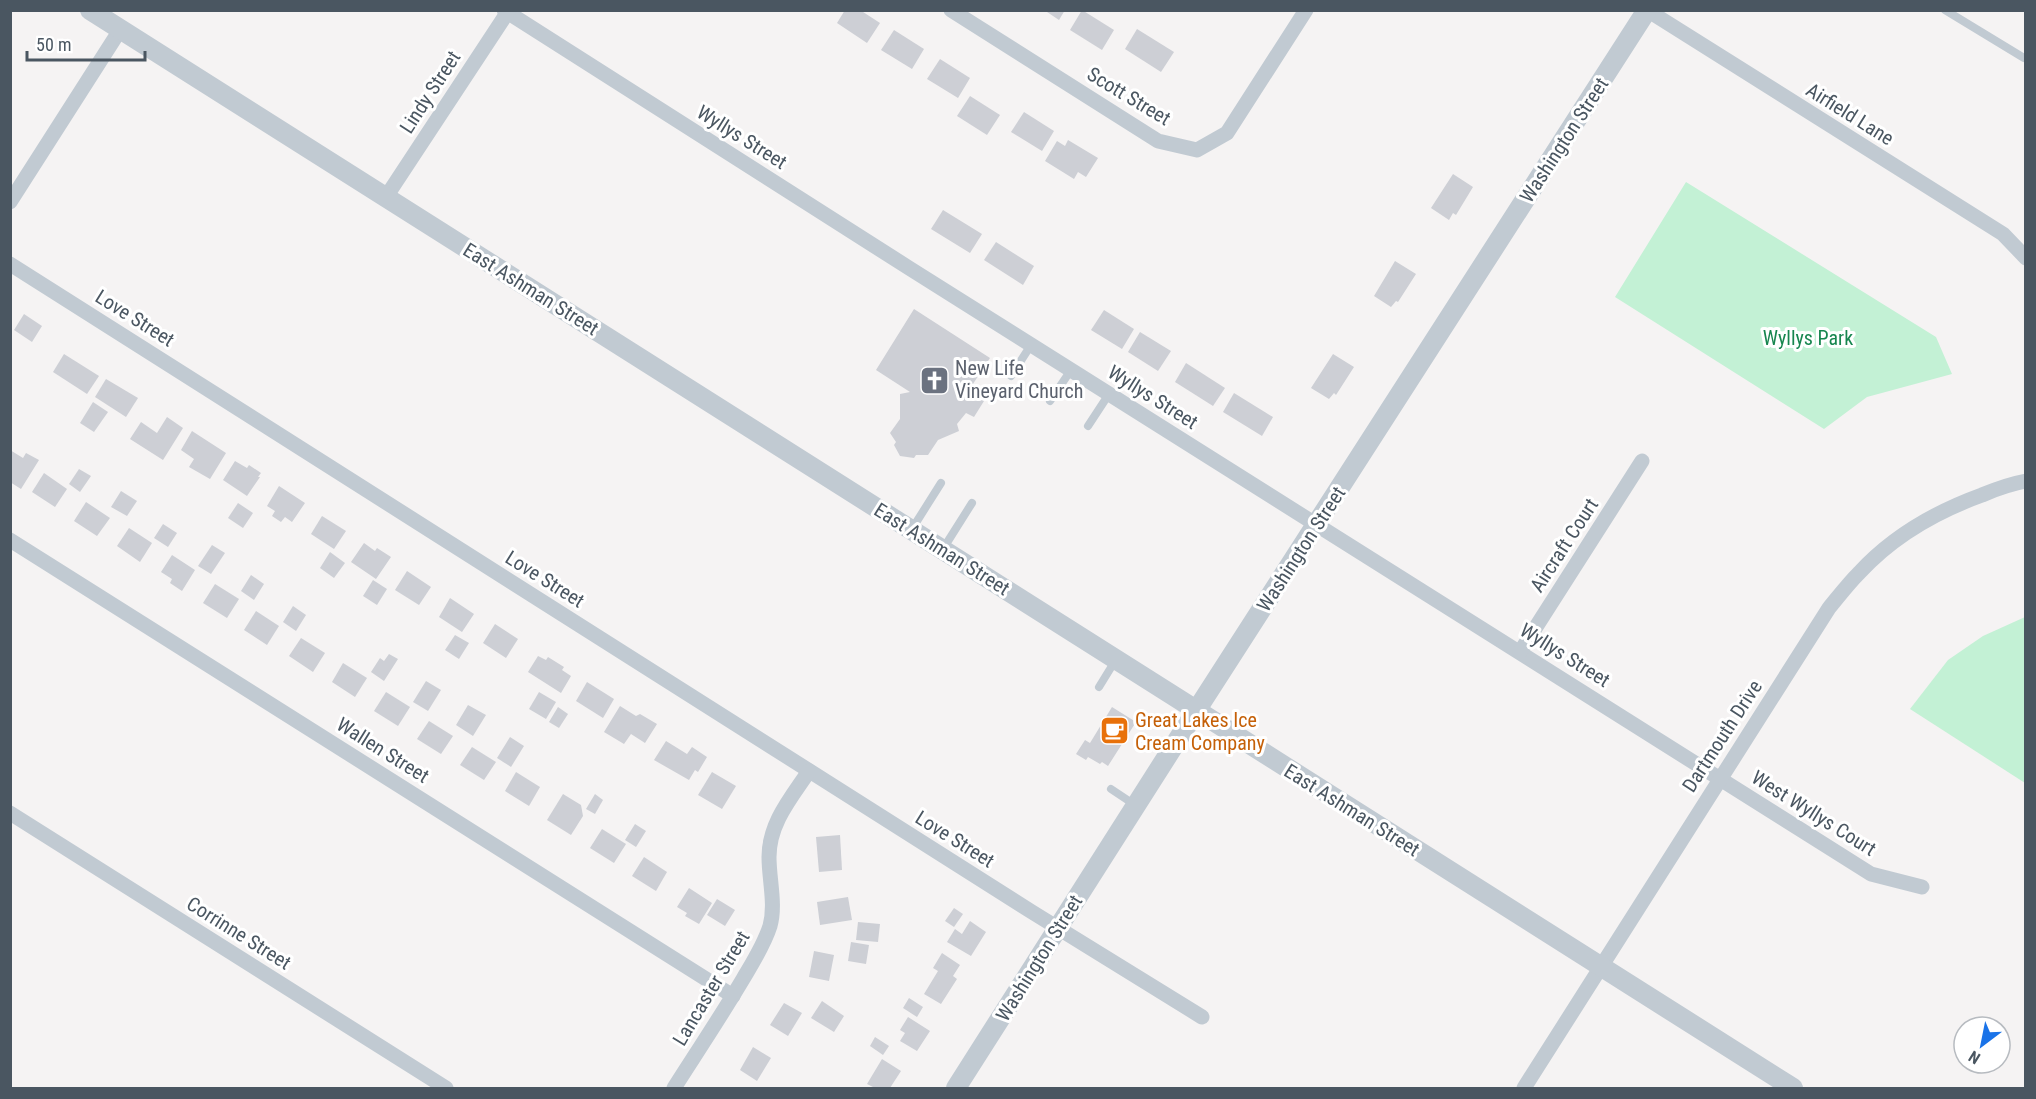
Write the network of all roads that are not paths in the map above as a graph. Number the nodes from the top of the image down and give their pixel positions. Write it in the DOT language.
graph roads {
  1 [pos="90,10"];
  2 [pos="951,10"];
  3 [pos="1306,10"];
  4 [pos="1945,10"];
  5 [pos="507,11"];
  6 [pos="1647,11"];
  7 [pos="120,30"];
  8 [pos="2024,58"];
  9 [pos="386,197"];
  10 [pos="10,202"];
  11 [pos="2025,258"];
  12 [pos="10,264"];
  13 [pos="1031,345"];
  14 [pos="1071,370"];
  15 [pos="1011,376"];
  16 [pos="1109,394"];
  17 [pos="1050,401"];
  18 [pos="1088,426"];
  19 [pos="1642,461"];
  20 [pos="2025,481"];
  21 [pos="941,483"];
  22 [pos="972,503"];
  23 [pos="1317,524"];
  24 [pos="911,530"];
  25 [pos="10,540"];
  26 [pos="943,550"];
  27 [pos="1520,652"];
  28 [pos="1116,660"];
  29 [pos="1099,687"];
  30 [pos="1196,711"];
  31 [pos="809,771"];
  32 [pos="1720,778"];
  33 [pos="1111,789"];
  34 [pos="1136,805"];
  35 [pos="10,813"];
  36 [pos="1922,887"];
  37 [pos="1057,928"];
  38 [pos="1600,967"];
  39 [pos="733,996"];
  40 [pos="1202,1017"];
  41 [pos="446,1089"];
  42 [pos="674,1089"];
  43 [pos="956,1089"];
  44 [pos="1524,1089"];
  45 [pos="1793,1089"];
  1 -- 7 [label="street, East Ashman Street"];
  2 -- 3 [label="street, Scott Street"];
  4 -- 8 [label="lane"];
  5 -- 9 [label="street, Lindy Street"];
  5 -- 13 [label="street, Wyllys Street"];
  6 -- 11 [label="street, Airfield Lane"];
  6 -- 23 [label="street, Washington Street"];
  7 -- 9 [label="street, East Ashman Street"];
  7 -- 10 [label="street"];
  9 -- 24 [label="street, East Ashman Street"];
  12 -- 31 [label="street, Love Street"];
  13 -- 14 [label="street, Wyllys Street"];
  13 -- 15 [label="lane"];
  14 -- 16 [label="street, Wyllys Street"];
  14 -- 17 [label="lane"];
  16 -- 18 [label="lane"];
  16 -- 23 [label="street, Wyllys Street"];
  19 -- 27 [label="street, Aircraft Court"];
  20 -- 32 [label="street, Dartmouth Drive"];
  21 -- 24 [label="lane"];
  22 -- 26 [label="lane"];
  23 -- 27 [label="street, Wyllys Street"];
  23 -- 30 [label="street, Washington Street"];
  24 -- 26 [label="street, East Ashman Street"];
  25 -- 39 [label="street, Wallen Street"];
  26 -- 28 [label="street, East Ashman Street"];
  27 -- 32 [label="street, Wyllys Street"];
  28 -- 29 [label="lane"];
  28 -- 30 [label="street, East Ashman Street"];
  30 -- 34 [label="street, Washington Street"];
  30 -- 38 [label="street, East Ashman Street"];
  31 -- 37 [label="street, Love Street"];
  31 -- 39 [label="street, Lancaster Street"];
  32 -- 36 [label="street, West Wyllys Court"];
  32 -- 38 [label="street, Dartmouth Drive"];
  33 -- 34 [label="lane"];
  34 -- 37 [label="street, Washington Street"];
  35 -- 41 [label="street, Corrinne Street"];
  37 -- 40 [label="street, Love Street"];
  37 -- 43 [label="street, Washington Street"];
  38 -- 44 [label="street, Dartmouth Drive"];
  38 -- 45 [label="street, East Ashman Street"];
  39 -- 42 [label="street, Lancaster Street"];
}
